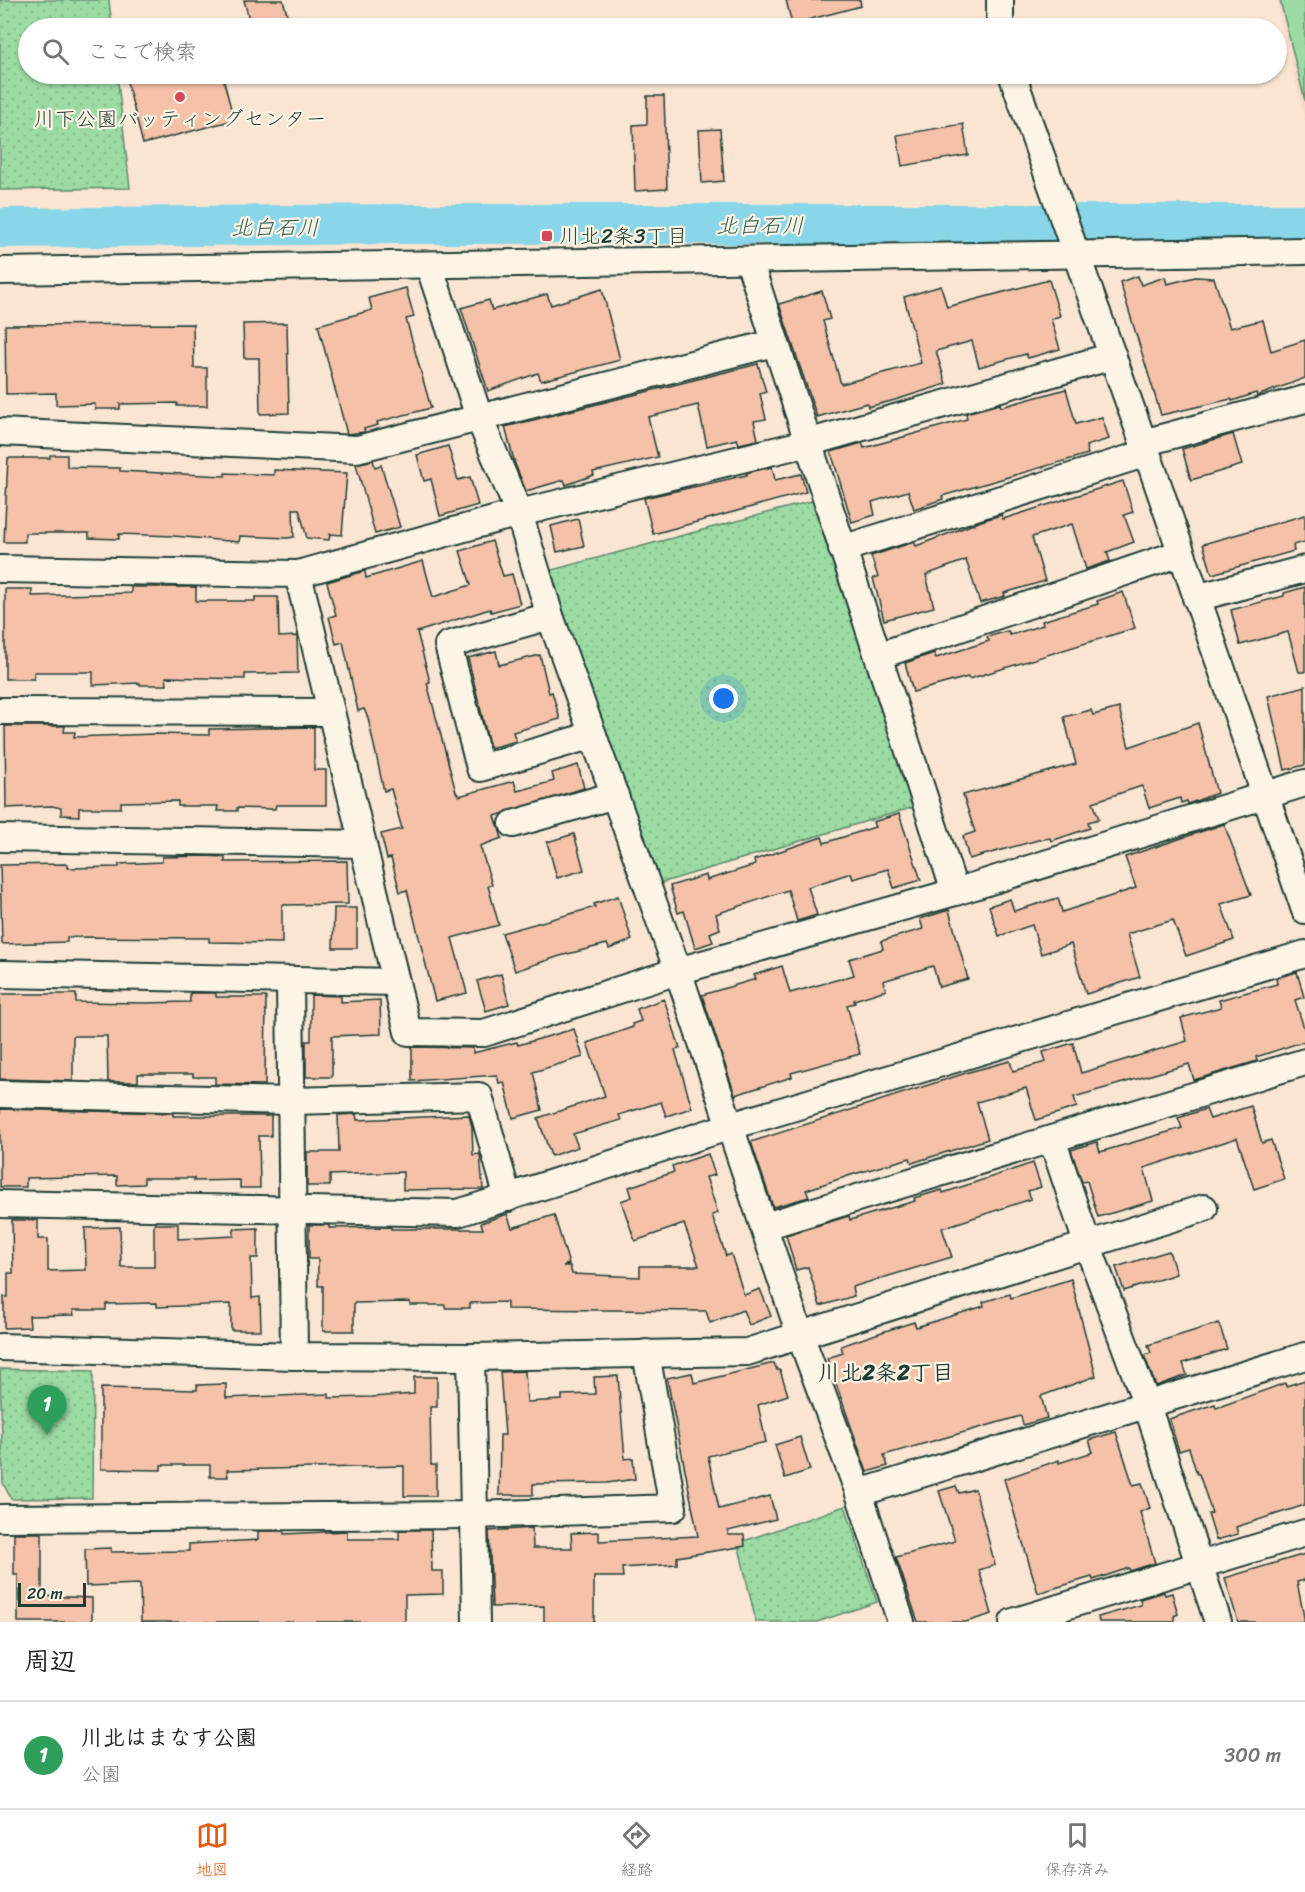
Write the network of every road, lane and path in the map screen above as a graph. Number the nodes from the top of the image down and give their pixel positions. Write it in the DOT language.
graph roads {
  1 [pos="1000,0"];
  2 [pos="1000,18"];
  3 [pos="1016,84"];
  4 [pos="1073,247"];
  5 [pos="1305,251"];
  6 [pos="749,261"];
  7 [pos="429,266"];
  8 [pos="0,271"];
  9 [pos="774,343"];
  10 [pos="1113,356"];
  11 [pos="1305,399"];
  12 [pos="480,420"];
  13 [pos="0,432"];
  14 [pos="807,443"];
  15 [pos="1145,448"];
  16 [pos="519,513"];
  17 [pos="842,549"];
  18 [pos="1181,553"];
  19 [pos="0,569"];
  20 [pos="1305,569"];
  21 [pos="298,574"];
  22 [pos="1197,598"];
  23 [pos="550,616"];
  24 [pos="878,656"];
  25 [pos="0,711"];
  26 [pos="331,712"];
  27 [pos="593,735"];
  28 [pos="1305,783"];
  29 [pos="1264,794"];
  30 [pos="615,795"];
  31 [pos="513,824"];
  32 [pos="0,838"];
  33 [pos="363,844"];
  34 [pos="955,892"];
  35 [pos="1305,910"];
  36 [pos="1305,954"];
  37 [pos="678,971"];
  38 [pos="0,974"];
  39 [pos="291,981"];
  40 [pos="396,982"];
  41 [pos="1305,1062"];
  42 [pos="0,1094"];
  43 [pos="291,1101"];
  44 [pos="730,1126"];
  45 [pos="1052,1139"];
  46 [pos="508,1198"];
  47 [pos="0,1204"];
  48 [pos="1204,1208"];
  49 [pos="293,1210"];
  50 [pos="765,1226"];
  51 [pos="1088,1246"];
  52 [pos="800,1335"];
  53 [pos="0,1347"];
  54 [pos="646,1353"];
  55 [pos="294,1356"];
  56 [pos="1305,1356"];
  57 [pos="471,1357"];
  58 [pos="1147,1405"];
  59 [pos="859,1493"];
  60 [pos="474,1515"];
  61 [pos="0,1518"];
  62 [pos="1305,1533"];
  63 [pos="1199,1565"];
  64 [pos="476,1622"];
  65 [pos="901,1622"];
  66 [pos="1013,1622"];
  67 [pos="1218,1622"];
  1 -- 2 [label="street"];
  3 -- 4 [label="street"];
  4 -- 5 [label="street"];
  4 -- 6 [label="street"];
  4 -- 10 [label="street"];
  6 -- 7 [label="street"];
  6 -- 9 [label="street"];
  7 -- 8 [label="street"];
  7 -- 12 [label="street"];
  9 -- 12 [label="street"];
  9 -- 14 [label="street"];
  10 -- 14 [label="street"];
  10 -- 15 [label="street"];
  11 -- 15 [label="street"];
  12 -- 13 [label="street"];
  12 -- 16 [label="street"];
  14 -- 16 [label="street"];
  14 -- 17 [label="street"];
  15 -- 17 [label="street"];
  15 -- 18 [label="street"];
  16 -- 21 [label="street"];
  16 -- 23 [label="street"];
  17 -- 24 [label="street"];
  18 -- 22 [label="street"];
  18 -- 24 [label="street"];
  19 -- 21 [label="street"];
  20 -- 22 [label="street"];
  21 -- 26 [label="street"];
  22 -- 29 [label="street"];
  23 -- 27 [label="street"];
  23 -- 27 [label="street"];
  24 -- 34 [label="street"];
  25 -- 26 [label="street"];
  26 -- 33 [label="street"];
  27 -- 30 [label="street"];
  28 -- 29 [label="street"];
  29 -- 34 [label="street"];
  29 -- 35 [label="street"];
  30 -- 31 [label="street"];
  30 -- 37 [label="street"];
  32 -- 33 [label="street"];
  33 -- 40 [label="street"];
  34 -- 37 [label="street"];
  36 -- 44 [label="street"];
  37 -- 40 [label="street"];
  37 -- 44 [label="street"];
  38 -- 39 [label="street"];
  39 -- 40 [label="street"];
  39 -- 43 [label="street"];
  41 -- 45 [label="street"];
  42 -- 43 [label="street"];
  43 -- 46 [label="street"];
  43 -- 49 [label="street"];
  44 -- 46 [label="street"];
  44 -- 50 [label="street"];
  45 -- 50 [label="street"];
  45 -- 51 [label="street"];
  46 -- 49 [label="street"];
  47 -- 49 [label="street"];
  48 -- 51 [label="street"];
  49 -- 55 [label="street"];
  50 -- 52 [label="street"];
  51 -- 52 [label="street"];
  51 -- 58 [label="street"];
  52 -- 54 [label="street"];
  52 -- 59 [label="street"];
  53 -- 55 [label="street"];
  54 -- 57 [label="street"];
  54 -- 60 [label="street"];
  55 -- 57 [label="street"];
  56 -- 58 [label="street"];
  57 -- 60 [label="street"];
  58 -- 59 [label="street"];
  58 -- 63 [label="street"];
  59 -- 65 [label="street"];
  60 -- 61 [label="street"];
  60 -- 64 [label="street"];
  62 -- 63 [label="street"];
  63 -- 66 [label="street"];
  63 -- 67 [label="street"];
}
